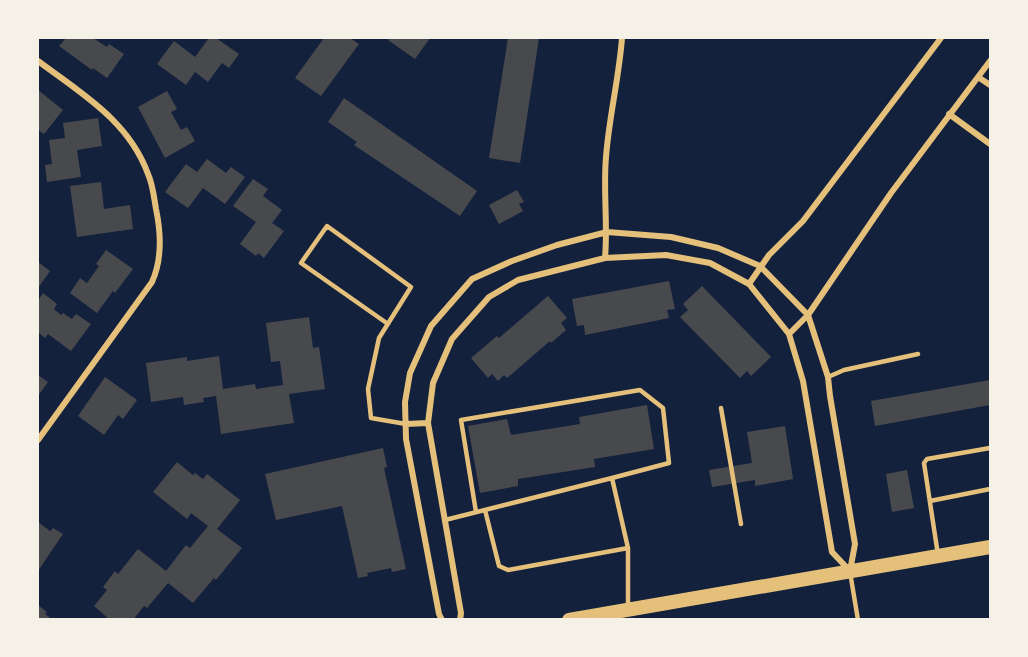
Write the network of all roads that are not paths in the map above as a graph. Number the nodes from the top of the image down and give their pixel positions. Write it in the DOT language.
graph roads {
  1 [pos="622,38"];
  2 [pos="941,38"];
  3 [pos="38,61"];
  4 [pos="990,61"];
  5 [pos="978,76"];
  6 [pos="990,85"];
  7 [pos="949,114"];
  8 [pos="990,144"];
  9 [pos="608,232"];
  10 [pos="605,258"];
  11 [pos="760,267"];
  12 [pos="749,284"];
  13 [pos="808,315"];
  14 [pos="388,324"];
  15 [pos="789,334"];
  16 [pos="918,354"];
  17 [pos="828,377"];
  18 [pos="721,408"];
  19 [pos="428,423"];
  20 [pos="406,424"];
  21 [pos="38,440"];
  22 [pos="990,448"];
  23 [pos="612,478"];
  24 [pos="990,489"];
  25 [pos="930,501"];
  26 [pos="485,510"];
  27 [pos="476,512"];
  28 [pos="445,520"];
  29 [pos="741,524"];
  30 [pos="990,547"];
  31 [pos="628,548"];
  32 [pos="938,556"];
  33 [pos="850,572"];
  34 [pos="628,610"];
  35 [pos="442,620"];
  36 [pos="460,620"];
  37 [pos="569,620"];
  38 [pos="858,620"];
  1 -- 9 [label="street"];
  2 -- 11 [label="street"];
  3 -- 21 [label="street"];
  4 -- 5 [label="street"];
  5 -- 6 [label="street"];
  5 -- 7 [label="street"];
  7 -- 8 [label="street"];
  7 -- 13 [label="street"];
  9 -- 10 [label="street"];
  9 -- 11 [label="street"];
  9 -- 20 [label="street"];
  10 -- 12 [label="street"];
  10 -- 19 [label="street"];
  11 -- 12 [label="street"];
  11 -- 13 [label="street"];
  12 -- 15 [label="street"];
  13 -- 15 [label="street"];
  13 -- 17 [label="street"];
  14 -- 14 [label="lane"];
  14 -- 20 [label="lane"];
  15 -- 33 [label="street"];
  16 -- 17 [label="lane"];
  17 -- 33 [label="street"];
  18 -- 29 [label="lane"];
  19 -- 20 [label="street"];
  19 -- 28 [label="street"];
  20 -- 35 [label="street"];
  22 -- 25 [label="lane"];
  23 -- 26 [label="lane"];
  23 -- 27 [label="lane"];
  23 -- 31 [label="lane"];
  24 -- 25 [label="lane"];
  25 -- 32 [label="lane"];
  26 -- 27 [label="lane"];
  26 -- 31 [label="lane"];
  27 -- 28 [label="lane"];
  28 -- 36 [label="street"];
  30 -- 32 [label="main road"];
  31 -- 34 [label="lane"];
  32 -- 33 [label="main road"];
  33 -- 34 [label="main road"];
  33 -- 38 [label="lane"];
  34 -- 37 [label="main road"];
}
